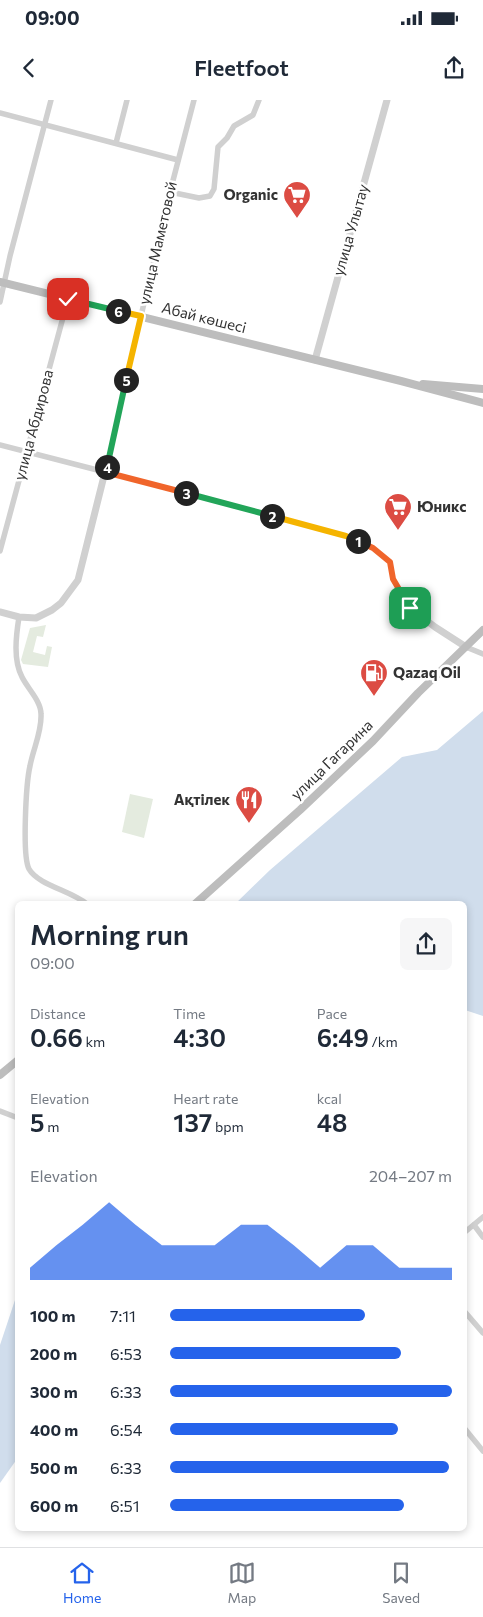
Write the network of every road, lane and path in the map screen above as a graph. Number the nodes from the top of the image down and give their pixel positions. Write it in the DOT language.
graph roads {
  1 [pos="51,100"];
  2 [pos="127,100"];
  3 [pos="194,100"];
  4 [pos="259,100"];
  5 [pos="387,100"];
  6 [pos="0,114"];
  7 [pos="44,125"];
  8 [pos="116,143"];
  9 [pos="178,160"];
  10 [pos="170,192"];
  11 [pos="2,282"];
  12 [pos="68,299"];
  13 [pos="0,302"];
  14 [pos="141,316"];
  15 [pos="315,360"];
  16 [pos="401,381"];
  17 [pos="483,389"];
  18 [pos="483,404"];
  19 [pos="0,445"];
  20 [pos="28,451"];
  21 [pos="105,472"];
  22 [pos="0,551"];
  23 [pos="0,612"];
  24 [pos="19,617"];
  25 [pos="483,630"];
  26 [pos="466,647"];
  27 [pos="483,654"];
  28 [pos="83,901"];
  29 [pos="198,901"];
  30 [pos="15,1062"];
  31 [pos="0,1075"];
  32 [pos="0,1111"];
  33 [pos="15,1117"];
  34 [pos="483,1218"];
  35 [pos="474,1225"];
  36 [pos="467,1230"];
  37 [pos="483,1236"];
  38 [pos="467,1314"];
  39 [pos="483,1333"];
  40 [pos="467,1431"];
  41 [pos="483,1451"];
  1 -- 7 [label="street"];
  2 -- 8 [label="street"];
  3 -- 9 [label="street, улица Маметовой"];
  4 -- 10 [label="street"];
  5 -- 15 [label="street, улица Улытау"];
  6 -- 7 [label="street"];
  7 -- 8 [label="street"];
  7 -- 11 [label="street"];
  8 -- 9 [label="street"];
  9 -- 10 [label="street, улица Маметовой"];
  10 -- 14 [label="street, улица Маметовой"];
  11 -- 12 [label="main road, Абай көшесі"];
  11 -- 13 [label="street"];
  12 -- 14 [label="main road, Абай көшесі"];
  12 -- 20 [label="street, улица Абдирова"];
  14 -- 15 [label="main road, Абай көшесі"];
  14 -- 21 [label="street, улица Маметовой"];
  15 -- 16 [label="main road, Абай көшесі"];
  16 -- 17 [label="main road, Абай көшесі"];
  16 -- 18 [label="main road, Абай көшесі"];
  19 -- 20 [label="street"];
  20 -- 21 [label="street"];
  20 -- 22 [label="street, улица Абдирова"];
  21 -- 24 [label="street, улица Маметовой"];
  21 -- 26 [label="street"];
  23 -- 24 [label="street"];
  24 -- 28 [label="street"];
  25 -- 26 [label="main road, улица Гагарина"];
  26 -- 27 [label="street"];
  26 -- 29 [label="main road, улица Гагарина"];
  30 -- 31 [label="main road"];
  32 -- 33 [label="street"];
  34 -- 35 [label="street"];
  35 -- 36 [label="street"];
  35 -- 37 [label="street"];
  38 -- 39 [label="street"];
  40 -- 41 [label="street"];
}
